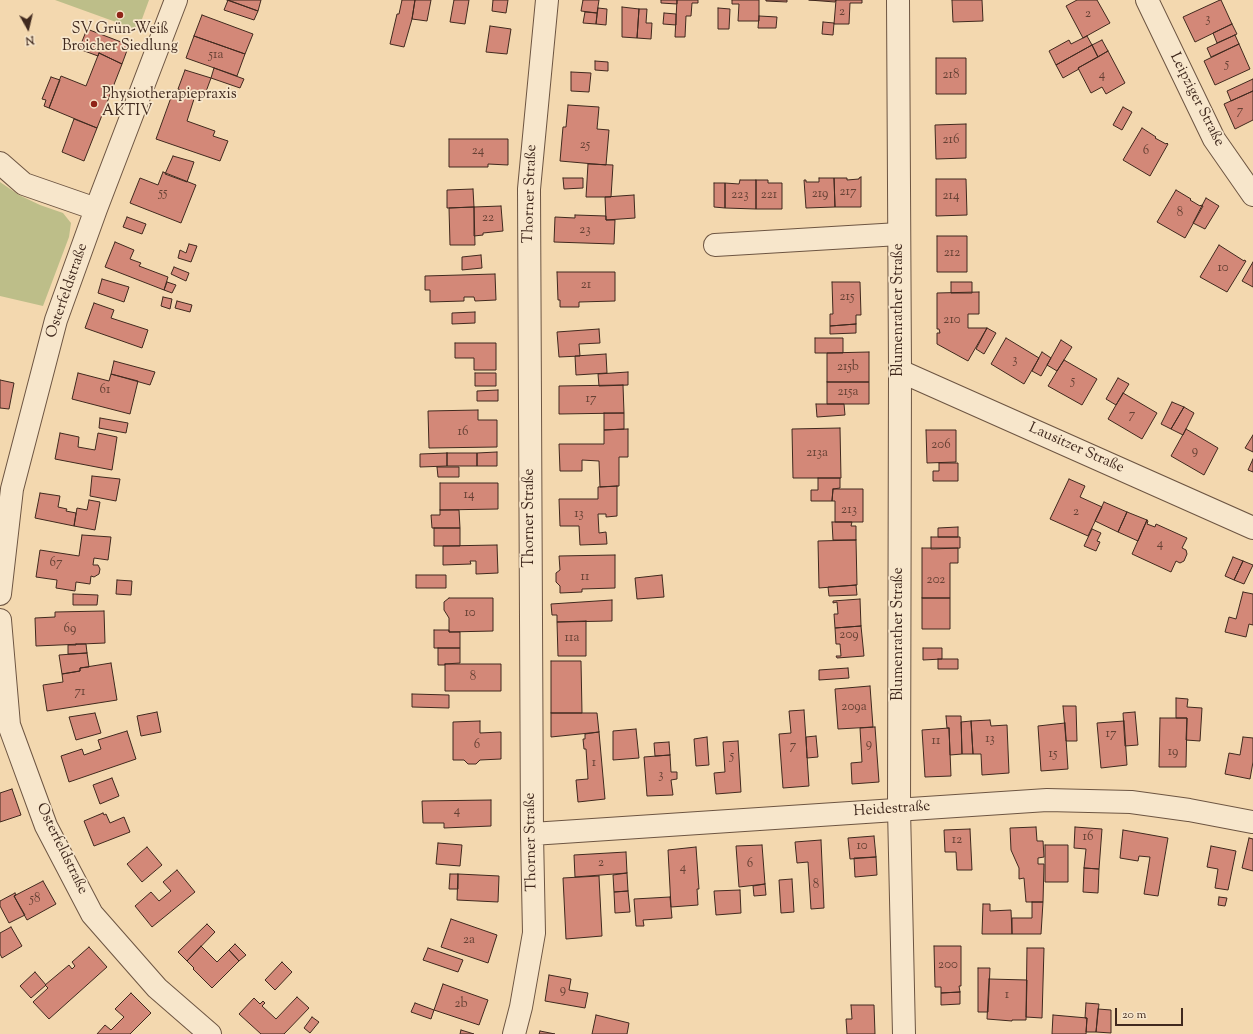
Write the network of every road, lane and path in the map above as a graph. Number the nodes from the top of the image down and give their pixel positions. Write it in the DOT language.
graph roads {
  1 [pos="176,0"];
  2 [pos="547,0"];
  3 [pos="898,0"];
  4 [pos="1147,0"];
  5 [pos="0,163"];
  6 [pos="1253,195"];
  7 [pos="96,209"];
  8 [pos="899,234"];
  9 [pos="715,245"];
  10 [pos="900,371"];
  11 [pos="1253,528"];
  12 [pos="0,594"];
  13 [pos="0,620"];
  14 [pos="899,809"];
  15 [pos="1252,822"];
  16 [pos="532,834"];
  17 [pos="210,1034"];
  18 [pos="514,1034"];
  19 [pos="904,1034"];
  1 -- 7 [label="street, Osterfeldstraße"];
  2 -- 16 [label="street, Thorner Straße"];
  3 -- 8 [label="street, Blumenrather Straße"];
  4 -- 6 [label="street, Leipziger Straße"];
  5 -- 7 [label="street"];
  7 -- 12 [label="street, Osterfeldstraße"];
  8 -- 9 [label="street, Blumenrather Straße"];
  8 -- 10 [label="street, Blumenrather Straße"];
  10 -- 11 [label="street, Lausitzer Straße"];
  10 -- 14 [label="street, Blumenrather Straße"];
  13 -- 17 [label="street, Osterfeldstraße"];
  14 -- 15 [label="street, Heidestraße"];
  14 -- 16 [label="street, Heidestraße"];
  14 -- 19 [label="street, Blumenrather Straße"];
  16 -- 18 [label="street, Thorner Straße"];
}
